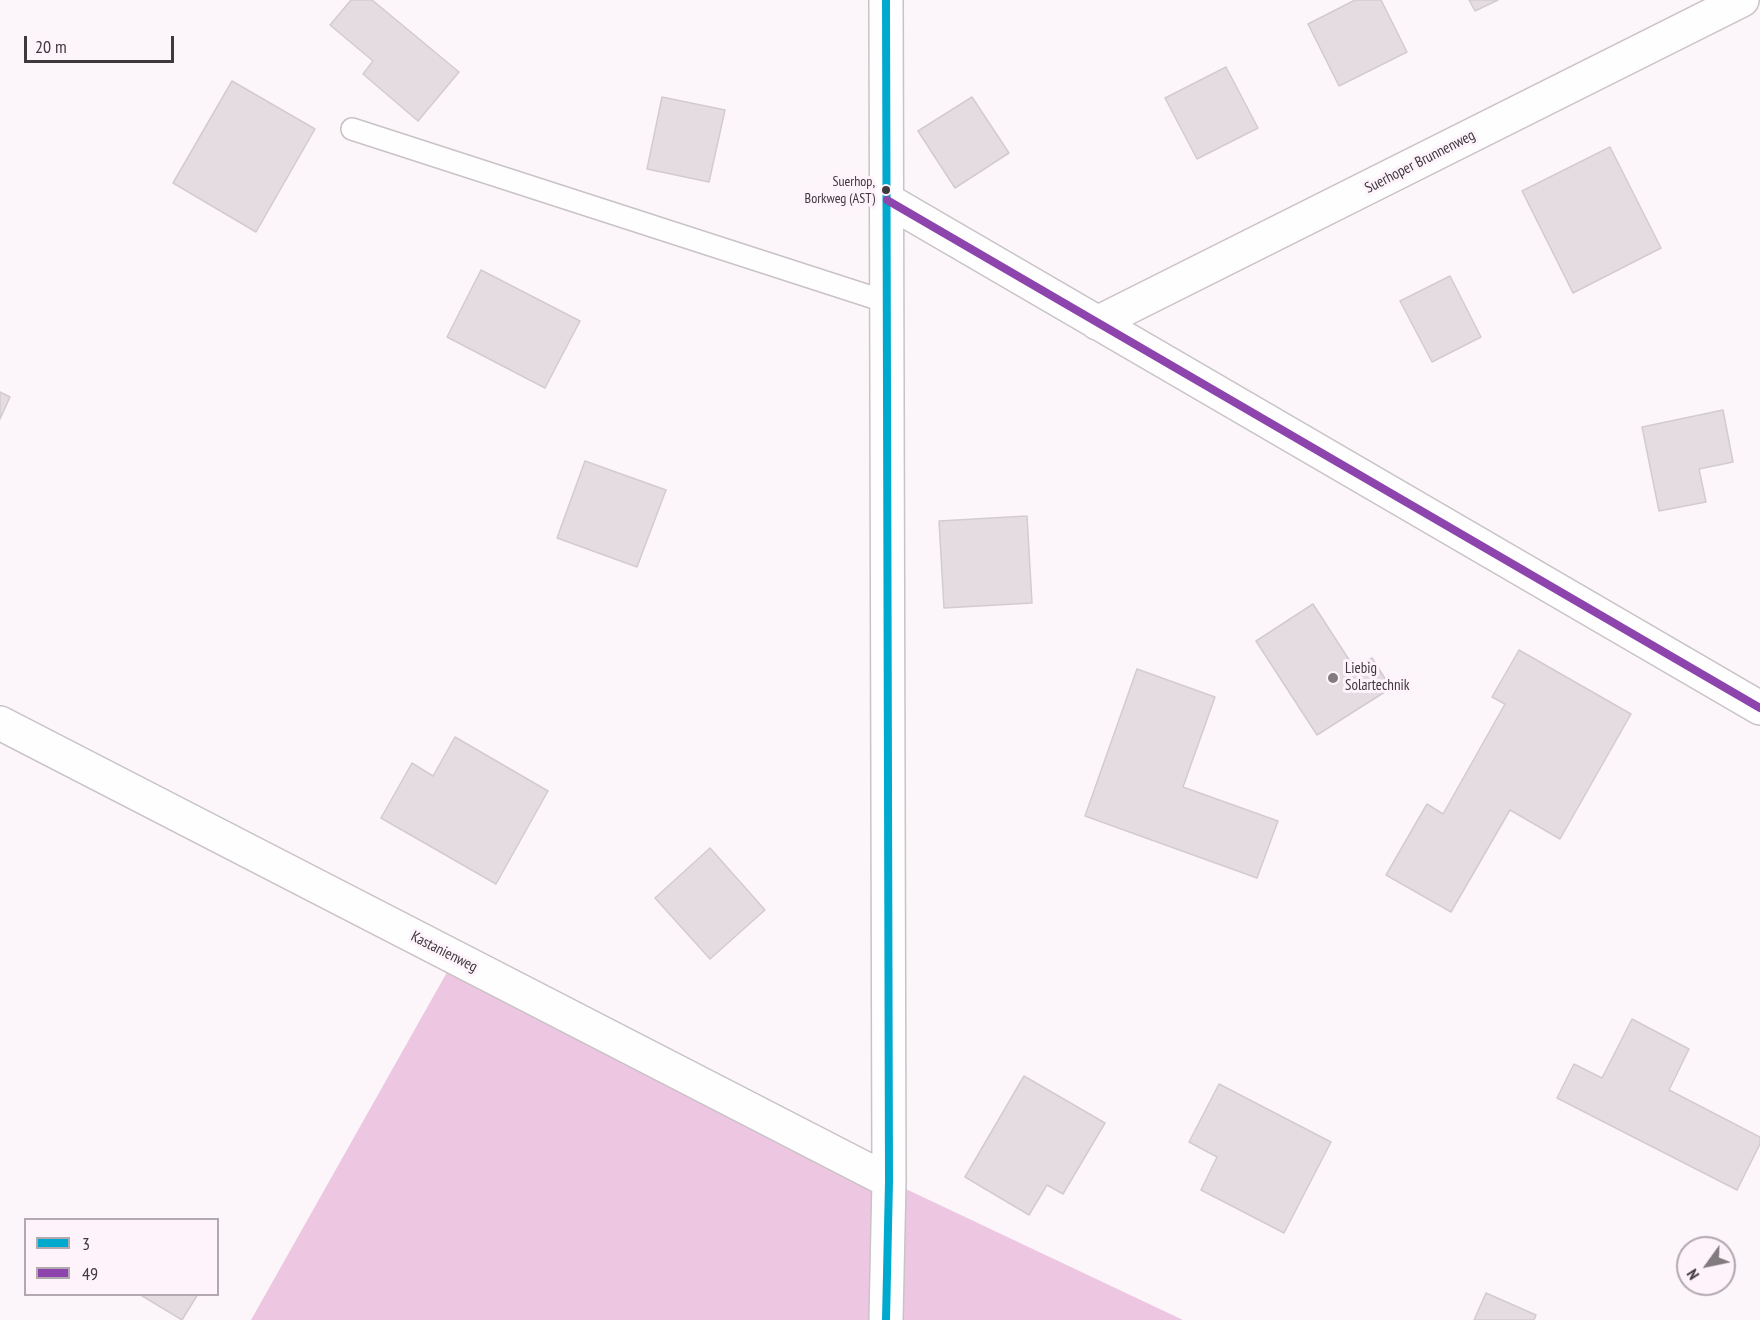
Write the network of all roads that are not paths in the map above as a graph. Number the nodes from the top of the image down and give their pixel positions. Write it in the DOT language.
graph roads {
  1 [pos="886,0"];
  2 [pos="1742,0"];
  3 [pos="352,129"];
  4 [pos="887,200"];
  5 [pos="887,302"];
  6 [pos="1097,323"];
  7 [pos="1760,708"];
  8 [pos="0,723"];
  9 [pos="889,1181"];
  10 [pos="886,1320"];
  1 -- 4 [label="street"];
  2 -- 6 [label="street, Suerhoper Brunnenweg"];
  3 -- 5 [label="lane"];
  4 -- 5 [label="street"];
  4 -- 6 [label="street"];
  5 -- 9 [label="street"];
  6 -- 7 [label="street"];
  8 -- 9 [label="street, Kastanienweg"];
  9 -- 10 [label="street"];
}
